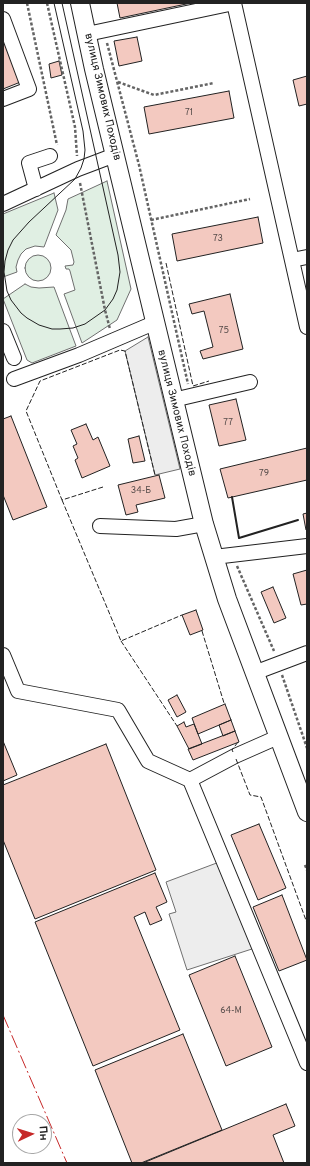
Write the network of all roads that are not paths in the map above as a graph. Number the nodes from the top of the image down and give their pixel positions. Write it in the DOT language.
graph roads {
  1 [pos="80,3"];
  2 [pos="234,3"];
  3 [pos="3,19"];
  4 [pos="95,32"];
  5 [pos="3,99"];
  6 [pos="115,155"];
  7 [pos="50,156"];
  8 [pos="36,189"];
  9 [pos="3,204"];
  10 [pos="307,257"];
  11 [pos="292,260"];
  12 [pos="154,323"];
  13 [pos="307,327"];
  14 [pos="3,331"];
  15 [pos="14,358"];
  16 [pos="14,379"];
  17 [pos="250,382"];
  18 [pos="173,400"];
  19 [pos="204,524"];
  20 [pos="100,526"];
  21 [pos="307,546"];
  22 [pos="222,555"];
  23 [pos="307,653"];
  24 [pos="3,655"];
  25 [pos="254,673"];
  26 [pos="278,738"];
  27 [pos="190,780"];
  28 [pos="301,781"];
  29 [pos="307,812"];
  30 [pos="307,1063"];
  1 -- 4 [label="main road, вулиця Зимових Походів"];
  2 -- 4 [label="lane"];
  2 -- 11 [label="lane"];
  3 -- 5 [label="lane"];
  4 -- 6 [label="main road, вулиця Зимових Походів"];
  6 -- 8 [label="lane"];
  6 -- 12 [label="main road, вулиця Зимових Походів"];
  7 -- 8 [label="lane"];
  8 -- 9 [label="lane"];
  10 -- 11 [label="lane"];
  11 -- 13 [label="lane"];
  12 -- 16 [label="lane"];
  12 -- 18 [label="main road, вулиця Зимових Походів"];
  14 -- 15 [label="lane"];
  17 -- 18 [label="lane"];
  18 -- 19 [label="main road, вулиця Зимових Походів"];
  19 -- 20 [label="lane"];
  19 -- 22 [label="main road, вулиця Зимових Походів"];
  21 -- 22 [label="lane"];
  22 -- 25 [label="main road, вулиця Зимових Походів"];
  23 -- 25 [label="lane"];
  24 -- 27 [label="lane"];
  25 -- 26 [label="main road, вулиця Зимових Походів"];
  26 -- 27 [label="lane"];
  26 -- 28 [label="main road, вулиця Зимових Походів"];
  27 -- 30 [label="lane"];
  28 -- 29 [label="main road, вулиця Зимових Походів"];
}
